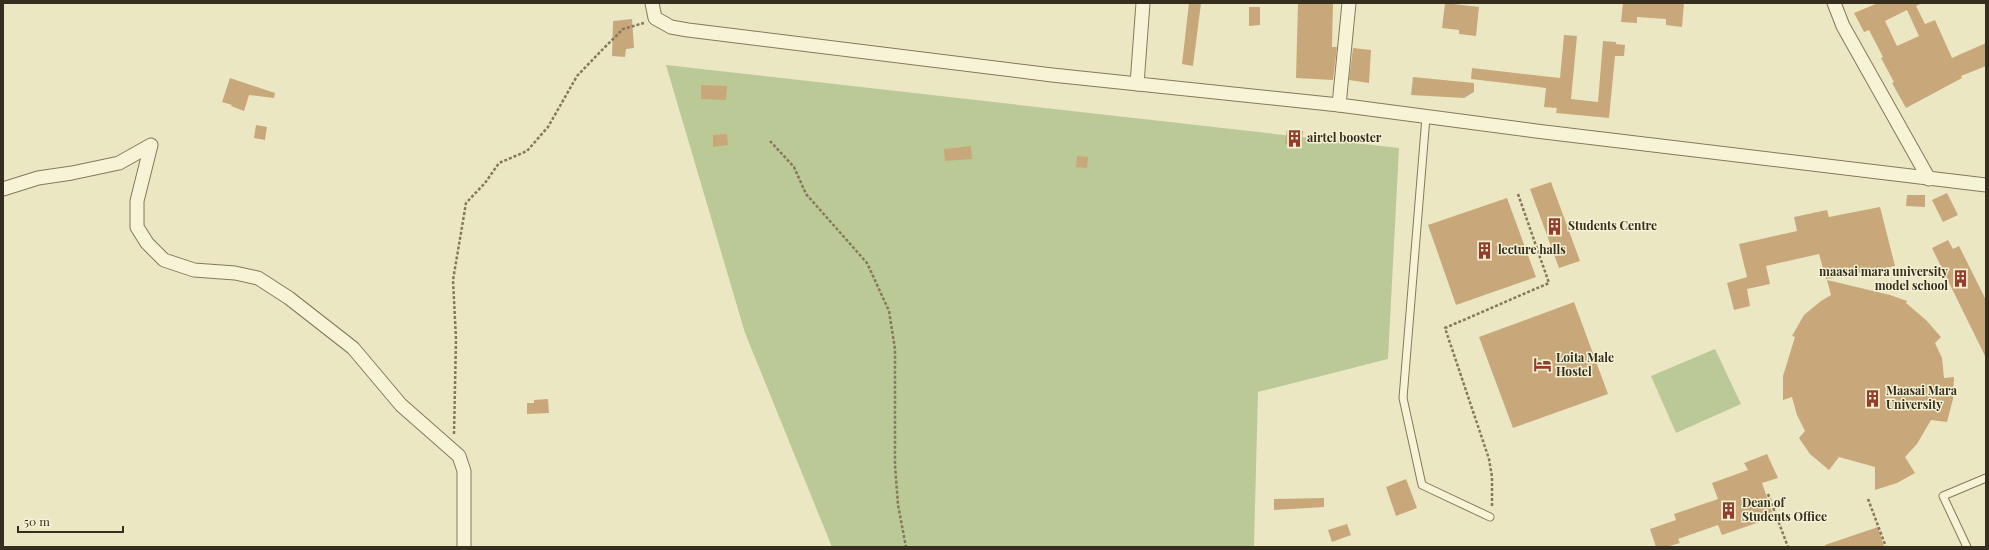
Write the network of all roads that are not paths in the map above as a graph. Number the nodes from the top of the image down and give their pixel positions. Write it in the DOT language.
graph roads {
  1 [pos="652,3"];
  2 [pos="1143,3"];
  3 [pos="1349,3"];
  4 [pos="1834,3"];
  5 [pos="1138,84"];
  6 [pos="1339,105"];
  7 [pos="1426,117"];
  8 [pos="1929,179"];
  9 [pos="1986,184"];
  10 [pos="3,189"];
  11 [pos="1986,478"];
  12 [pos="1490,517"];
  13 [pos="464,547"];
  14 [pos="1967,547"];
  1 -- 5 [label="street"];
  2 -- 5 [label="street"];
  3 -- 6 [label="street"];
  4 -- 8 [label="street"];
  5 -- 6 [label="street"];
  6 -- 7 [label="street"];
  7 -- 8 [label="street"];
  7 -- 12 [label="lane"];
  8 -- 9 [label="street"];
  10 -- 13 [label="street"];
  11 -- 14 [label="lane"];
}
